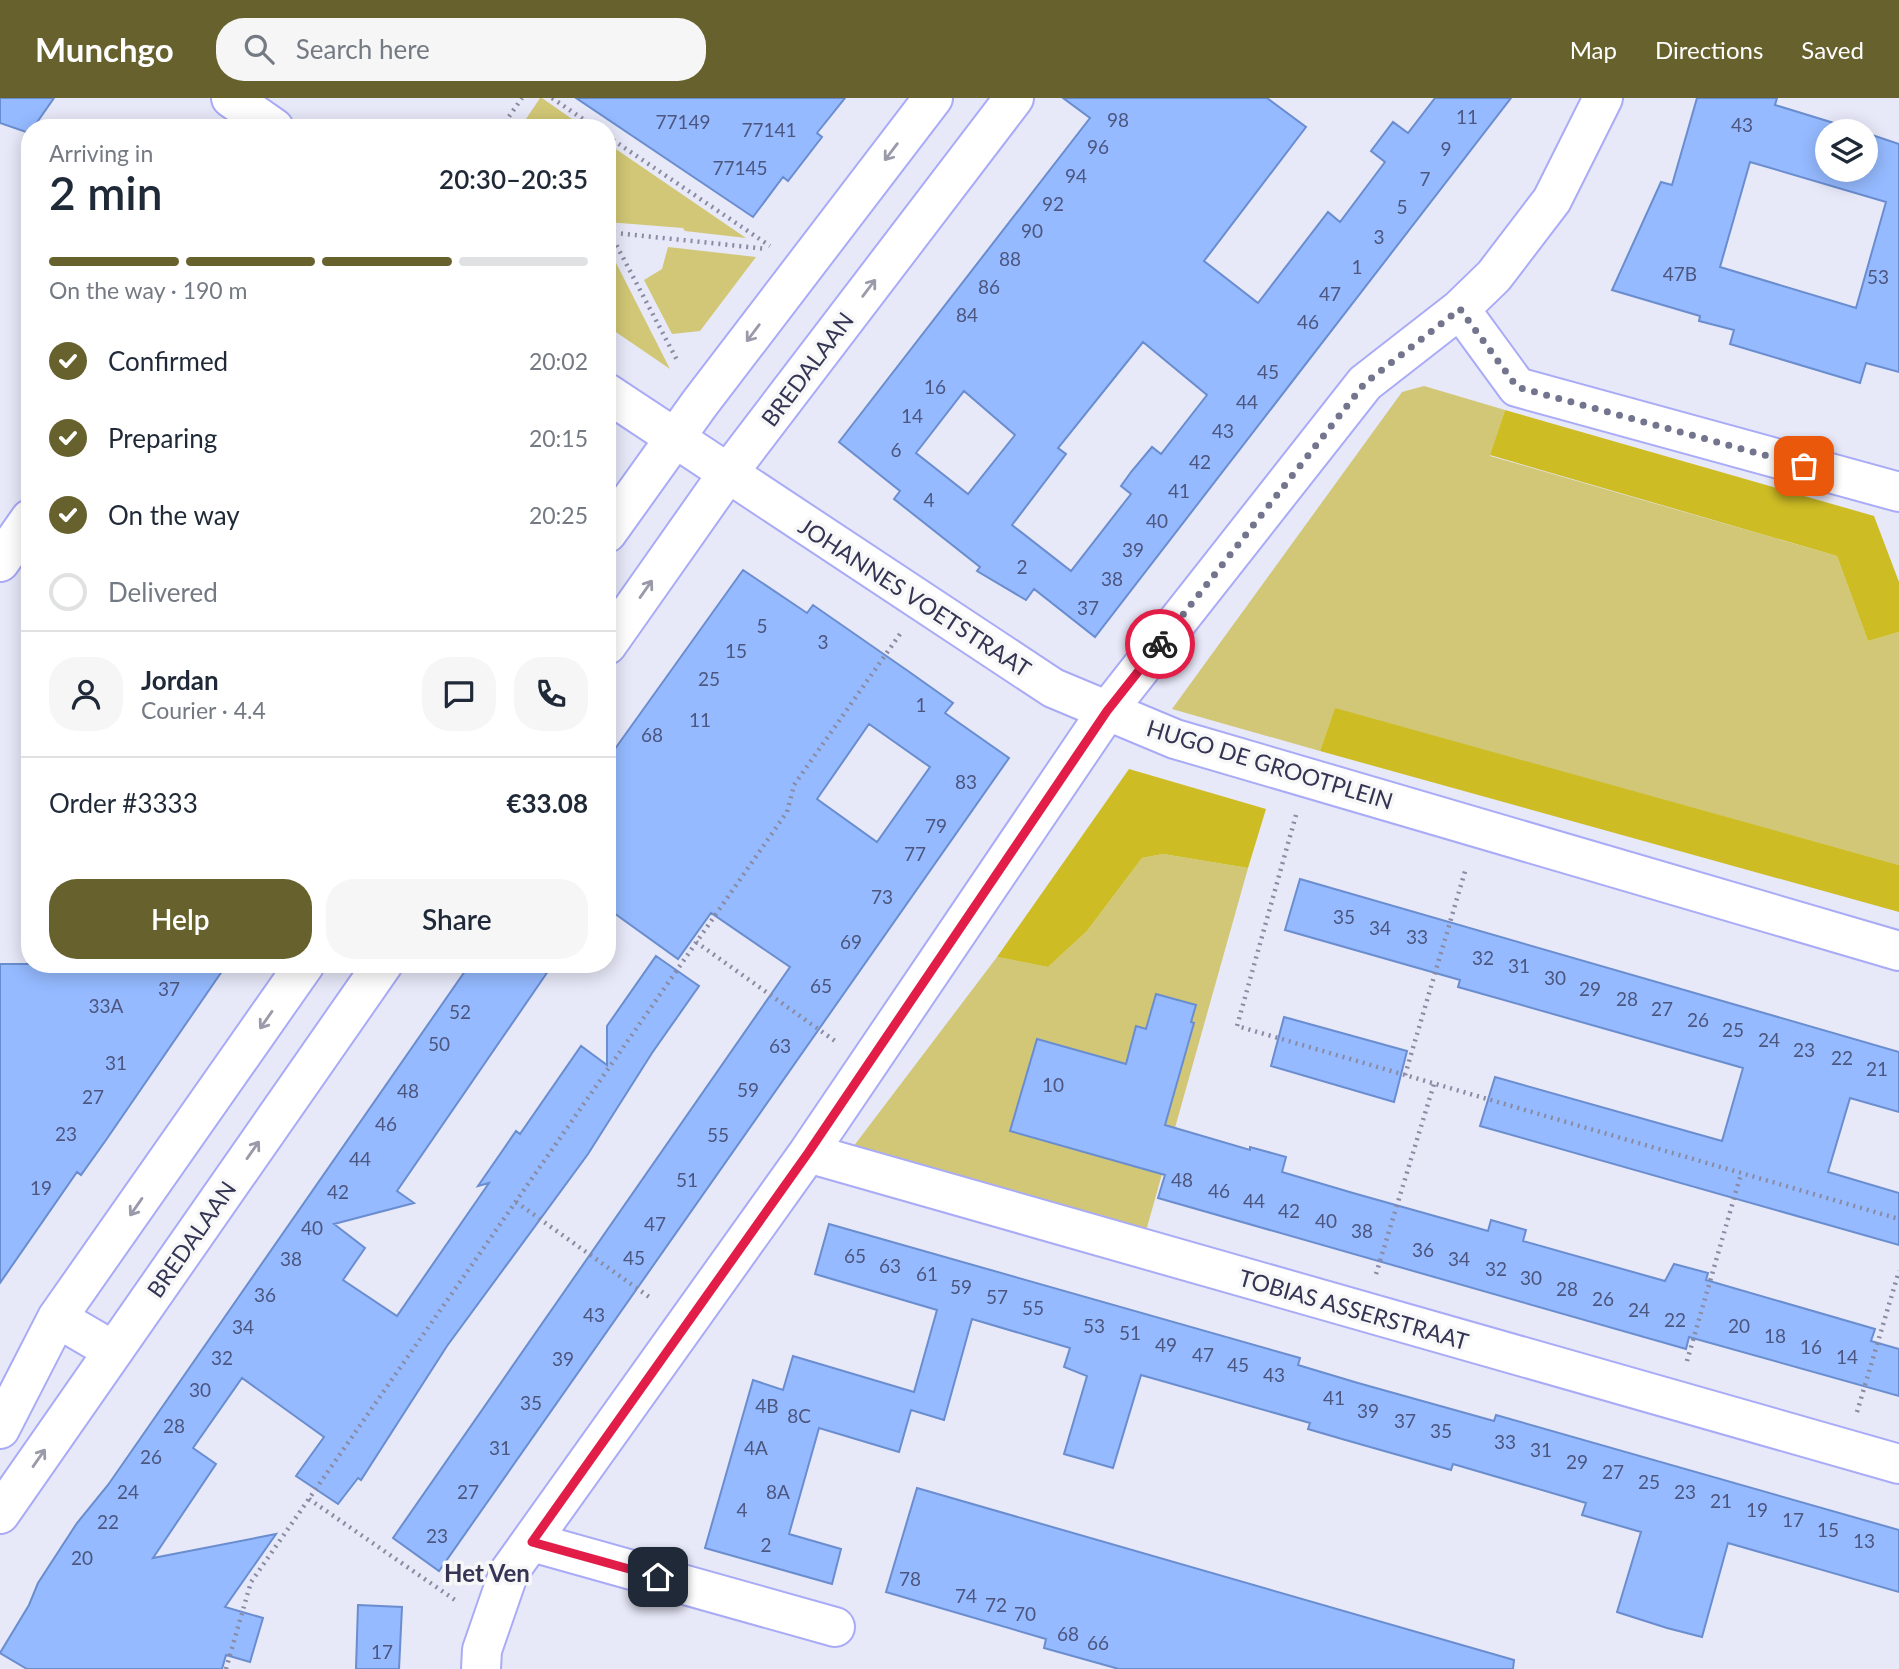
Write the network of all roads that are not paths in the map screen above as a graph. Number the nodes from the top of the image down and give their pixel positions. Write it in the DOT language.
graph roads {
  1 [pos="231,98"];
  2 [pos="933,98"];
  3 [pos="1014,98"];
  4 [pos="1603,98"];
  5 [pos="261,119"];
  6 [pos="1460,309"];
  7 [pos="616,399"];
  8 [pos="673,438"];
  9 [pos="728,473"];
  10 [pos="1899,492"];
  11 [pos="616,520"];
  12 [pos="21,532"];
  13 [pos="0,562"];
  14 [pos="616,632"];
  15 [pos="1107,711"];
  16 [pos="1899,951"];
  17 [pos="299,973"];
  18 [pos="377,973"];
  19 [pos="808,1153"];
  20 [pos="57,1318"];
  21 [pos="113,1350"];
  22 [pos="0,1429"];
  23 [pos="1899,1464"];
  24 [pos="0,1514"];
  25 [pos="532,1542"];
  26 [pos="835,1627"];
  27 [pos="481,1669"];
  1 -- 5 [label="street"];
  2 -- 8 [label="street, one-way"];
  9 -- 3 [label="street, BREDALAAN, one-way"];
  4 -- 6 [label="street"];
  6 -- 10 [label="street"];
  6 -- 15 [label="street"];
  7 -- 8 [label="street, JOHANNES VOETSTRAAT"];
  8 -- 9 [label="street, JOHANNES VOETSTRAAT"];
  8 -- 11 [label="street"];
  14 -- 9 [label="street, BREDALAAN, one-way"];
  9 -- 15 [label="street, JOHANNES VOETSTRAAT"];
  12 -- 13 [label="street"];
  15 -- 16 [label="street, HUGO DE GROOTPLEIN"];
  15 -- 19 [label="street"];
  17 -- 20 [label="street, one-way"];
  21 -- 18 [label="street, BREDALAAN, one-way"];
  19 -- 23 [label="street, TOBIAS ASSERSTRAAT"];
  19 -- 25 [label="street"];
  20 -- 21 [label="street"];
  20 -- 22 [label="street"];
  24 -- 21 [label="street, BREDALAAN, one-way"];
  25 -- 26 [label="street"];
  25 -- 27 [label="street"];
}
